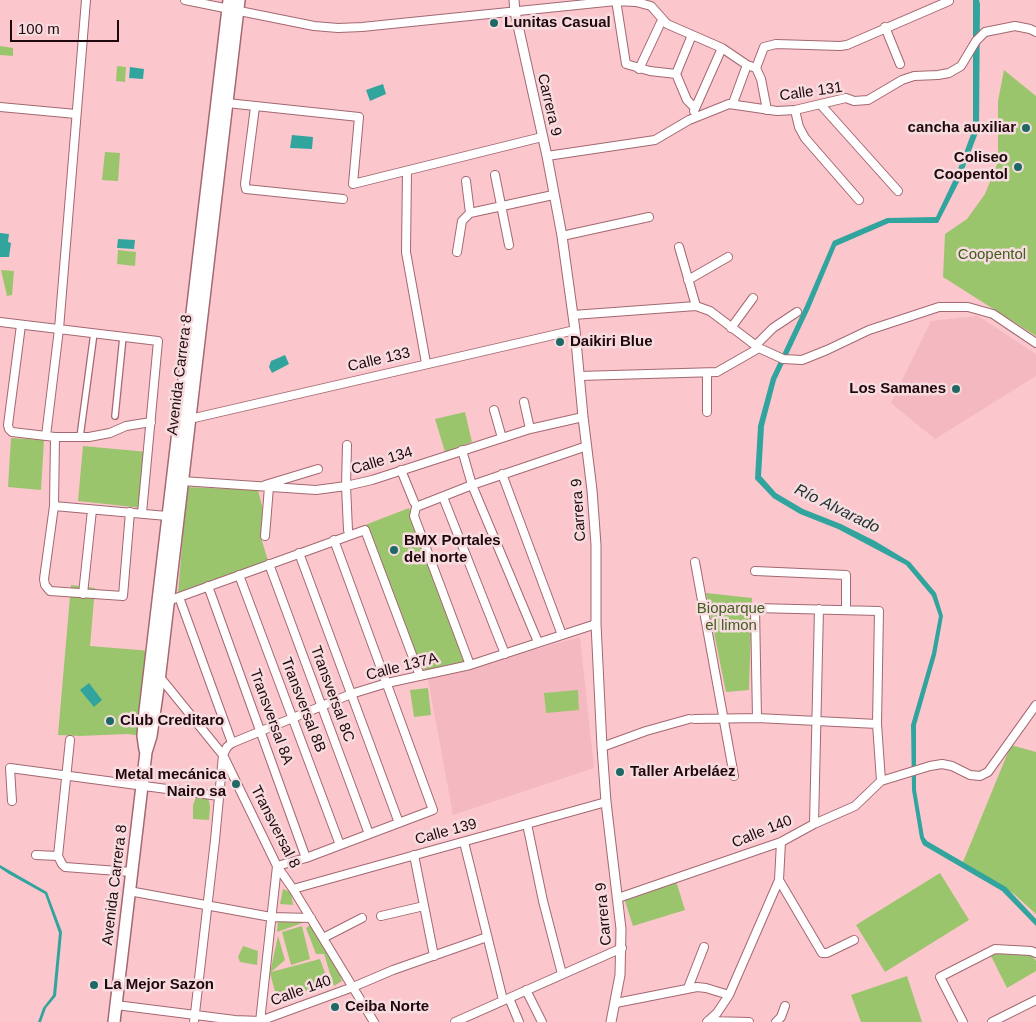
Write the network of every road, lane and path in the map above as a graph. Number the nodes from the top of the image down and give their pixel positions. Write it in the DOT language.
graph roads {
  1 [pos="86,0"];
  2 [pos="185,0"];
  3 [pos="514,0"];
  4 [pos="616,0"];
  5 [pos="949,1"];
  6 [pos="234,5"];
  7 [pos="515,12"];
  8 [pos="662,20"];
  9 [pos="885,27"];
  10 [pos="1034,29"];
  11 [pos="692,34"];
  12 [pos="722,48"];
  13 [pos="900,64"];
  14 [pos="747,65"];
  15 [pos="756,68"];
  16 [pos="639,69"];
  17 [pos="676,74"];
  18 [pos="733,103"];
  19 [pos="227,104"];
  20 [pos="821,105"];
  21 [pos="0,107"];
  22 [pos="255,107"];
  23 [pos="695,108"];
  24 [pos="766,110"];
  25 [pos="795,110"];
  26 [pos="76,114"];
  27 [pos="689,120"];
  28 [pos="542,137"];
  29 [pos="547,156"];
  30 [pos="407,172"];
  31 [pos="495,175"];
  32 [pos="466,181"];
  33 [pos="898,191"];
  34 [pos="553,195"];
  35 [pos="343,198"];
  36 [pos="859,200"];
  37 [pos="502,207"];
  38 [pos="470,213"];
  39 [pos="649,217"];
  40 [pos="562,236"];
  41 [pos="509,245"];
  42 [pos="679,247"];
  43 [pos="457,252"];
  44 [pos="728,257"];
  45 [pos="688,280"];
  46 [pos="754,298"];
  47 [pos="696,306"];
  48 [pos="797,312"];
  49 [pos="573,315"];
  50 [pos="0,322"];
  51 [pos="21,325"];
  52 [pos="732,328"];
  53 [pos="60,329"];
  54 [pos="575,330"];
  55 [pos="94,333"];
  56 [pos="123,337"];
  57 [pos="1036,342"];
  58 [pos="758,347"];
  59 [pos="426,363"];
  60 [pos="708,373"];
  61 [pos="580,376"];
  62 [pos="524,402"];
  63 [pos="494,410"];
  64 [pos="707,412"];
  65 [pos="115,416"];
  66 [pos="583,417"];
  67 [pos="190,419"];
  68 [pos="151,422"];
  69 [pos="530,429"];
  70 [pos="46,436"];
  71 [pos="55,437"];
  72 [pos="80,437"];
  73 [pos="502,438"];
  74 [pos="347,444"];
  75 [pos="587,446"];
  76 [pos="462,450"];
  77 [pos="318,469"];
  78 [pos="401,470"];
  79 [pos="502,474"];
  80 [pos="182,481"];
  81 [pos="472,485"];
  82 [pos="346,486"];
  83 [pos="265,487"];
  84 [pos="443,497"];
  85 [pos="414,502"];
  86 [pos="54,506"];
  87 [pos="92,510"];
  88 [pos="130,512"];
  89 [pos="142,513"];
  90 [pos="167,516"];
  91 [pos="348,530"];
  92 [pos="265,536"];
  93 [pos="334,540"];
  94 [pos="299,553"];
  95 [pos="695,562"];
  96 [pos="269,564"];
  97 [pos="754,571"];
  98 [pos="239,575"];
  99 [pos="208,586"];
  100 [pos="83,594"];
  101 [pos="173,599"];
  102 [pos="819,609"];
  103 [pos="846,610"];
  104 [pos="596,624"];
  105 [pos="562,635"];
  106 [pos="538,642"];
  107 [pos="505,654"];
  108 [pos="470,665"];
  109 [pos="160,676"];
  110 [pos="420,676"];
  111 [pos="387,683"];
  112 [pos="351,694"];
  113 [pos="1036,705"];
  114 [pos="322,706"];
  115 [pos="724,718"];
  116 [pos="757,718"];
  117 [pos="293,719"];
  118 [pos="816,722"];
  119 [pos="877,724"];
  120 [pos="262,732"];
  121 [pos="70,740"];
  122 [pos="232,743"];
  123 [pos="602,747"];
  124 [pos="146,752"];
  125 [pos="223,754"];
  126 [pos="66,774"];
  127 [pos="734,776"];
  128 [pos="881,781"];
  129 [pos="142,787"];
  130 [pos="219,796"];
  131 [pos="12,801"];
  132 [pos="606,802"];
  133 [pos="399,823"];
  134 [pos="527,824"];
  135 [pos="814,824"];
  136 [pos="369,834"];
  137 [pos="464,842"];
  138 [pos="781,842"];
  139 [pos="340,845"];
  140 [pos="36,855"];
  141 [pos="414,855"];
  142 [pos="58,856"];
  143 [pos="306,858"];
  144 [pos="277,866"];
  145 [pos="131,872"];
  146 [pos="779,880"];
  147 [pos="293,889"];
  148 [pos="129,891"];
  149 [pos="618,898"];
  150 [pos="208,905"];
  151 [pos="424,906"];
  152 [pos="381,916"];
  153 [pos="271,917"];
  154 [pos="311,918"];
  155 [pos="362,918"];
  156 [pos="487,937"];
  157 [pos="323,938"];
  158 [pos="854,940"];
  159 [pos="704,947"];
  160 [pos="622,948"];
  161 [pos="1036,953"];
  162 [pos="434,956"];
  163 [pos="562,974"];
  164 [pos="352,987"];
  165 [pos="688,988"];
  166 [pos="526,990"];
  167 [pos="728,995"];
  168 [pos="506,999"];
  169 [pos="1036,1000"];
  170 [pos="616,1003"];
  171 [pos="116,1005"];
  172 [pos="784,1006"];
  173 [pos="195,1019"];
  174 [pos="260,1021"];
  175 [pos="114,1022"];
  176 [pos="374,1022"];
  177 [pos="456,1022"];
  178 [pos="519,1022"];
  179 [pos="542,1022"];
  180 [pos="612,1022"];
  181 [pos="707,1022"];
  182 [pos="749,1022"];
  183 [pos="776,1022"];
  184 [pos="963,1022"];
  185 [pos="992,1022"];
  1 -- 26 [label="street"];
  2 -- 6 [label="street"];
  3 -- 7 [label="street, Carrera 9"];
  4 -- 7 [label="street"];
  4 -- 8 [label="street"];
  4 -- 16 [label="street"];
  5 -- 9 [label="street"];
  6 -- 7 [label="street"];
  6 -- 19 [label="main road, Avenida Carrera 8"];
  6 -- 90 [label="main road, Avenida Carrera 8"];
  7 -- 28 [label="street, Carrera 9"];
  8 -- 11 [label="street"];
  8 -- 16 [label="street"];
  9 -- 13 [label="street"];
  9 -- 15 [label="street"];
  10 -- 20 [label="street, Calle 131"];
  11 -- 12 [label="street"];
  11 -- 17 [label="street"];
  12 -- 14 [label="street"];
  12 -- 23 [label="street"];
  14 -- 15 [label="street"];
  14 -- 18 [label="street"];
  15 -- 24 [label="street"];
  16 -- 17 [label="street"];
  17 -- 23 [label="street"];
  18 -- 24 [label="street, Calle 131"];
  18 -- 27 [label="street"];
  19 -- 22 [label="street"];
  19 -- 67 [label="main road, Avenida Carrera 8"];
  20 -- 25 [label="street, Calle 131"];
  20 -- 33 [label="street"];
  21 -- 26 [label="street"];
  22 -- 30 [label="street"];
  22 -- 35 [label="street"];
  23 -- 27 [label="street"];
  24 -- 25 [label="street, Calle 131"];
  25 -- 36 [label="street"];
  26 -- 53 [label="street"];
  27 -- 29 [label="street"];
  28 -- 29 [label="street, Carrera 9"];
  28 -- 30 [label="street"];
  29 -- 34 [label="street, Carrera 9"];
  30 -- 59 [label="street"];
  31 -- 37 [label="street"];
  32 -- 38 [label="street"];
  34 -- 37 [label="street"];
  34 -- 40 [label="street, Carrera 9"];
  37 -- 38 [label="street"];
  37 -- 41 [label="street"];
  38 -- 43 [label="street"];
  39 -- 40 [label="street"];
  40 -- 49 [label="street, Carrera 9"];
  42 -- 45 [label="street"];
  44 -- 45 [label="street"];
  45 -- 47 [label="street"];
  46 -- 52 [label="street"];
  47 -- 49 [label="street"];
  47 -- 52 [label="street"];
  48 -- 58 [label="street"];
  49 -- 54 [label="street, Carrera 9"];
  50 -- 51 [label="street"];
  51 -- 53 [label="street"];
  51 -- 70 [label="street"];
  52 -- 58 [label="street"];
  53 -- 55 [label="street"];
  53 -- 70 [label="street"];
  54 -- 59 [label="street, Calle 133"];
  54 -- 61 [label="street, Carrera 9"];
  55 -- 56 [label="street"];
  55 -- 72 [label="street"];
  56 -- 65 [label="street"];
  56 -- 68 [label="street"];
  57 -- 58 [label="street"];
  58 -- 60 [label="street"];
  59 -- 67 [label="street, Calle 133"];
  60 -- 61 [label="street"];
  60 -- 64 [label="street"];
  61 -- 66 [label="street, Carrera 9"];
  62 -- 69 [label="street"];
  63 -- 73 [label="street"];
  66 -- 69 [label="street, Calle 134"];
  66 -- 75 [label="street, Carrera 9"];
  67 -- 80 [label="main road, Avenida Carrera 8"];
  68 -- 72 [label="street"];
  68 -- 89 [label="street"];
  69 -- 73 [label="street, Calle 134"];
  70 -- 71 [label="street"];
  71 -- 72 [label="street"];
  71 -- 86 [label="street"];
  73 -- 76 [label="street, Calle 134"];
  74 -- 82 [label="street"];
  75 -- 79 [label="street"];
  75 -- 104 [label="street, Carrera 9"];
  76 -- 78 [label="street, Calle 134"];
  76 -- 81 [label="street"];
  77 -- 83 [label="street"];
  78 -- 82 [label="street, Calle 134"];
  78 -- 85 [label="street"];
  79 -- 81 [label="street"];
  79 -- 105 [label="street"];
  80 -- 83 [label="street, Calle 134"];
  80 -- 101 [label="main road, Avenida Carrera 8"];
  81 -- 84 [label="street"];
  81 -- 106 [label="street"];
  82 -- 83 [label="street, Calle 134"];
  82 -- 91 [label="street"];
  83 -- 92 [label="street"];
  84 -- 107 [label="street"];
  84 -- 108 [label="street"];
  86 -- 87 [label="street"];
  86 -- 100 [label="street"];
  87 -- 88 [label="street"];
  87 -- 100 [label="street"];
  88 -- 89 [label="street"];
  88 -- 100 [label="street"];
  89 -- 90 [label="street"];
  90 -- 124 [label="main road, Avenida Carrera 8"];
  93 -- 94 [label="street"];
  93 -- 110 [label="street"];
  93 -- 111 [label="street"];
  94 -- 96 [label="street"];
  94 -- 112 [label="street"];
  95 -- 115 [label="street"];
  96 -- 98 [label="street"];
  96 -- 114 [label="street, Transversal 8C"];
  97 -- 103 [label="street"];
  98 -- 99 [label="street"];
  98 -- 117 [label="street, Transversal 8B"];
  99 -- 101 [label="street"];
  99 -- 120 [label="street, Transversal 8A"];
  101 -- 109 [label="main road, Avenida Carrera 8"];
  101 -- 122 [label="street"];
  102 -- 103 [label="street"];
  102 -- 116 [label="street"];
  102 -- 118 [label="street"];
  103 -- 119 [label="street"];
  104 -- 105 [label="street, Calle 137A"];
  104 -- 123 [label="street, Carrera 9"];
  105 -- 106 [label="street, Calle 137A"];
  106 -- 107 [label="street, Calle 137A"];
  107 -- 108 [label="street, Calle 137A"];
  108 -- 110 [label="street, Calle 137A"];
  109 -- 124 [label="main road, Avenida Carrera 8"];
  109 -- 125 [label="street, Transversal 8"];
  110 -- 111 [label="street, Calle 137A"];
  111 -- 112 [label="street, Calle 137A"];
  111 -- 133 [label="street"];
  112 -- 114 [label="street, Calle 137A"];
  112 -- 133 [label="street"];
  113 -- 128 [label="street, Calle 140"];
  114 -- 117 [label="street, Calle 137A"];
  114 -- 136 [label="street, Transversal 8C"];
  115 -- 116 [label="street"];
  115 -- 123 [label="street"];
  115 -- 127 [label="street"];
  116 -- 118 [label="street"];
  117 -- 120 [label="street, Calle 137A"];
  117 -- 139 [label="street, Transversal 8B"];
  118 -- 119 [label="street"];
  118 -- 135 [label="street"];
  119 -- 128 [label="street"];
  120 -- 122 [label="street, Calle 137A"];
  120 -- 143 [label="street, Transversal 8A"];
  121 -- 126 [label="street"];
  122 -- 125 [label="street"];
  123 -- 132 [label="street, Carrera 9"];
  124 -- 129 [label="main road, Avenida Carrera 8"];
  125 -- 130 [label="street"];
  125 -- 144 [label="street, Transversal 8"];
  126 -- 129 [label="street"];
  126 -- 131 [label="street"];
  126 -- 142 [label="street"];
  128 -- 135 [label="street, Calle 140"];
  129 -- 130 [label="street"];
  129 -- 145 [label="main road, Avenida Carrera 8"];
  130 -- 150 [label="street"];
  132 -- 134 [label="street, Calle 139"];
  132 -- 149 [label="street, Carrera 9"];
  133 -- 136 [label="street"];
  134 -- 137 [label="street, Calle 139"];
  134 -- 163 [label="street"];
  135 -- 138 [label="street, Calle 140"];
  136 -- 139 [label="street"];
  137 -- 141 [label="street, Calle 139"];
  137 -- 156 [label="street"];
  138 -- 146 [label="street"];
  138 -- 149 [label="street, Calle 140"];
  139 -- 143 [label="street"];
  140 -- 142 [label="street"];
  141 -- 147 [label="street, Calle 139"];
  141 -- 151 [label="street"];
  142 -- 145 [label="street"];
  143 -- 144 [label="street"];
  144 -- 147 [label="street, Transversal 8"];
  144 -- 153 [label="street"];
  145 -- 148 [label="main road, Avenida Carrera 8"];
  146 -- 158 [label="street"];
  146 -- 167 [label="street"];
  147 -- 154 [label="street, Transversal 8"];
  148 -- 150 [label="street"];
  148 -- 171 [label="main road, Avenida Carrera 8"];
  149 -- 160 [label="street, Carrera 9"];
  150 -- 153 [label="street"];
  150 -- 173 [label="street"];
  151 -- 152 [label="street"];
  151 -- 162 [label="street"];
  153 -- 154 [label="street"];
  153 -- 174 [label="street"];
  154 -- 157 [label="street, Transversal 8"];
  155 -- 157 [label="street"];
  156 -- 162 [label="street, Calle 140"];
  156 -- 168 [label="street"];
  157 -- 164 [label="street, Transversal 8"];
  159 -- 165 [label="street"];
  160 -- 163 [label="street"];
  160 -- 170 [label="street, Carrera 9"];
  161 -- 184 [label="street"];
  162 -- 164 [label="street, Calle 140"];
  163 -- 166 [label="street"];
  164 -- 174 [label="street, Calle 140"];
  164 -- 176 [label="street, Transversal 8"];
  165 -- 167 [label="street"];
  165 -- 170 [label="street"];
  166 -- 168 [label="street"];
  166 -- 179 [label="street"];
  167 -- 181 [label="street"];
  168 -- 177 [label="street"];
  168 -- 178 [label="street"];
  169 -- 185 [label="street"];
  170 -- 180 [label="street, Carrera 9"];
  171 -- 173 [label="street, Calle 140"];
  171 -- 175 [label="main road, Avenida Carrera 8"];
  172 -- 183 [label="street"];
  173 -- 174 [label="street, Calle 140"];
  181 -- 182 [label="street"];
}
